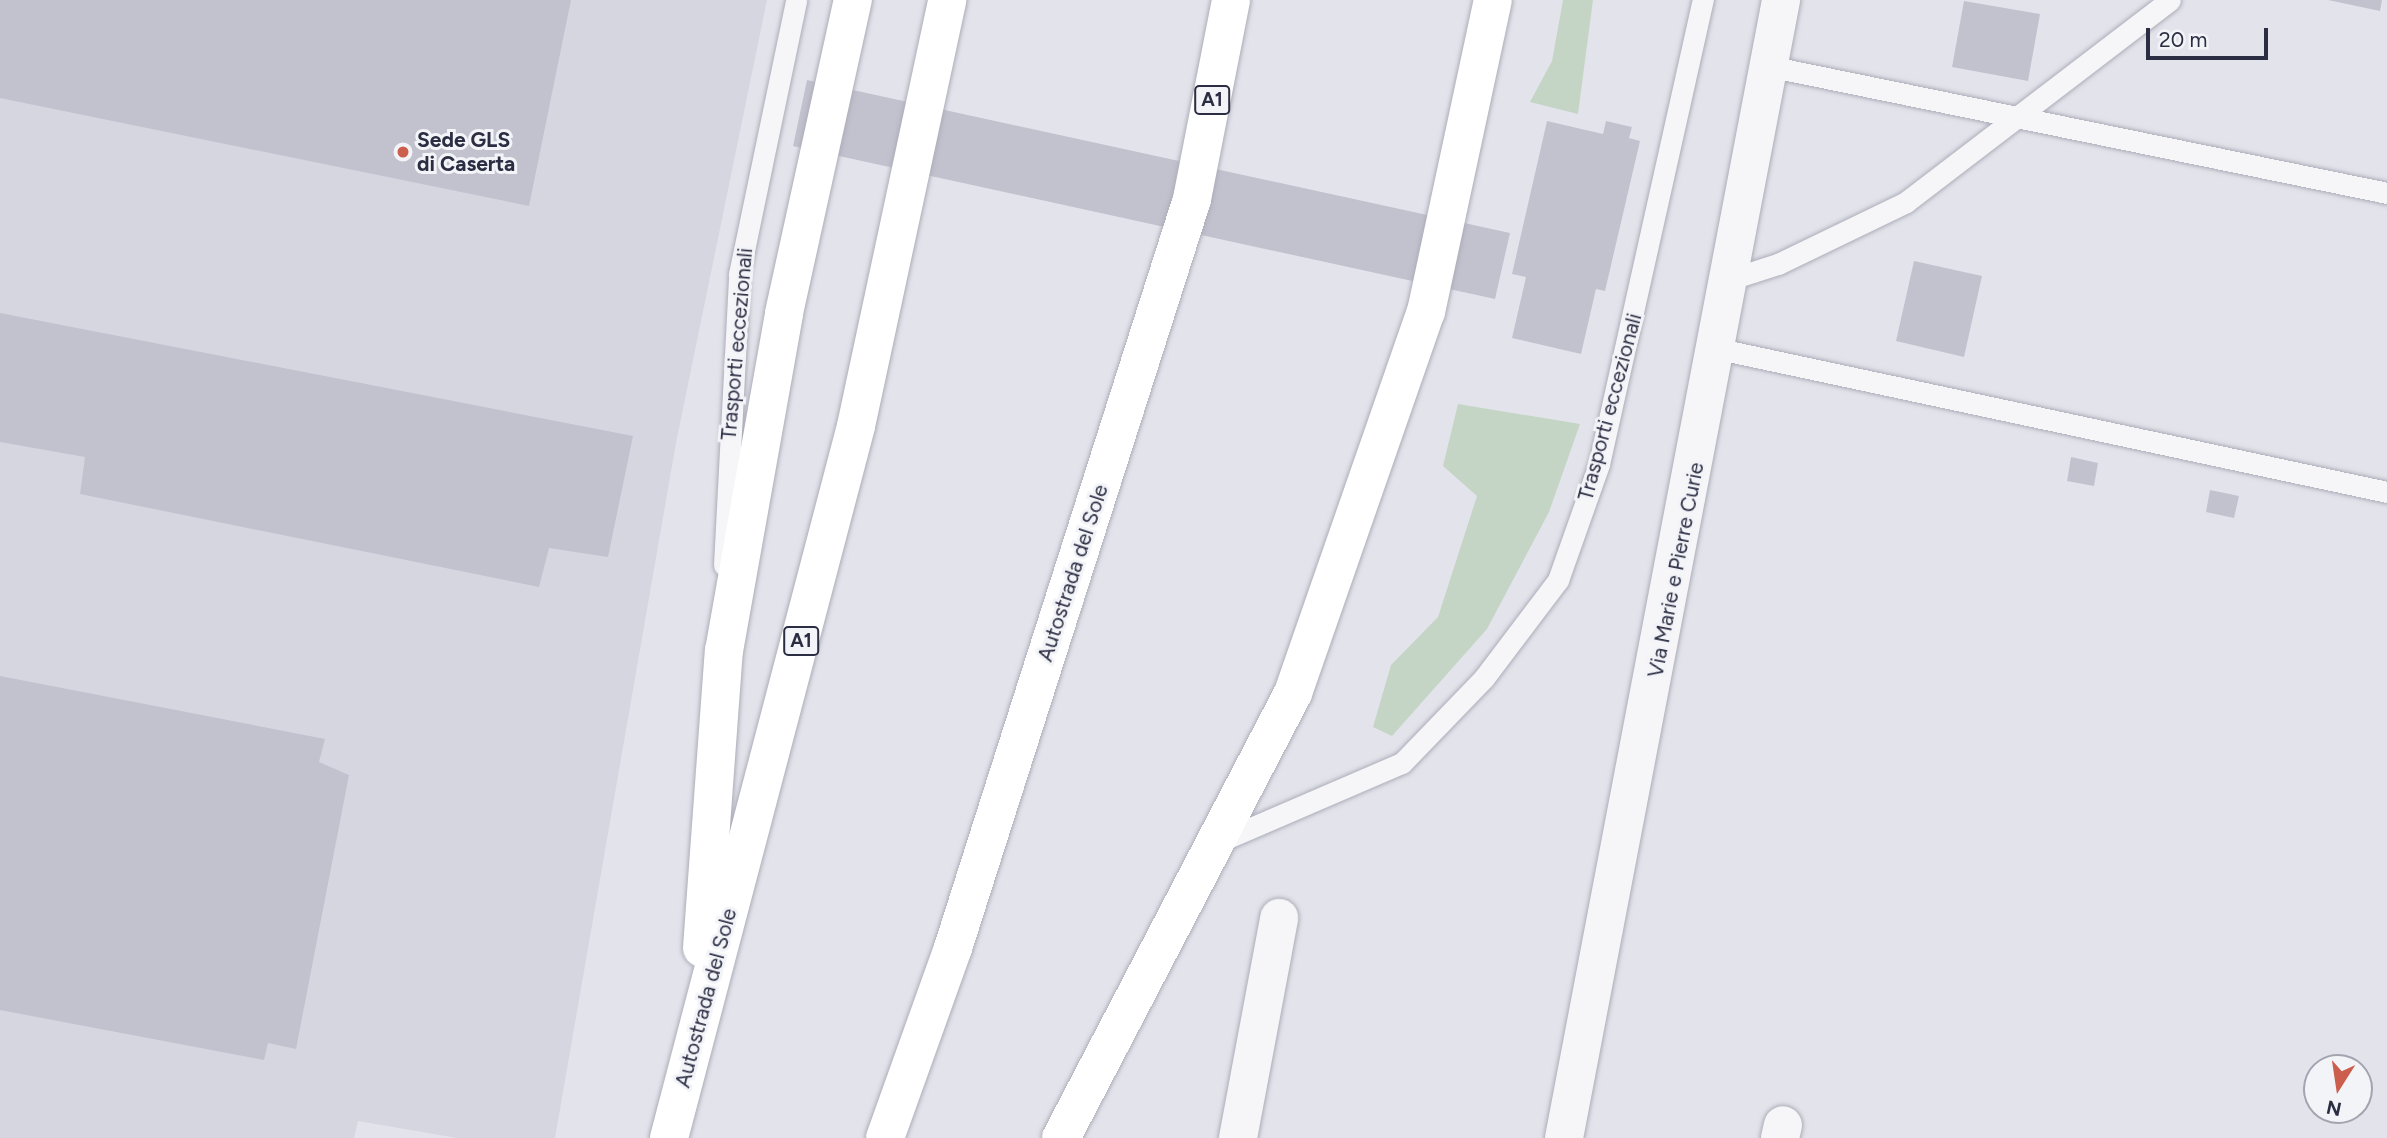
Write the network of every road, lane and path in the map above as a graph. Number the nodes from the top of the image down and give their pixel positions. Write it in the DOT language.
graph roads {
  1 [pos="796,0"];
  2 [pos="853,0"];
  3 [pos="947,0"];
  4 [pos="1231,0"];
  5 [pos="1493,0"];
  6 [pos="1703,0"];
  7 [pos="1781,0"];
  8 [pos="2170,0"];
  9 [pos="1768,66"];
  10 [pos="2019,118"];
  11 [pos="2387,193"];
  12 [pos="1731,279"];
  13 [pos="1719,349"];
  14 [pos="2387,492"];
  15 [pos="724,651"];
  16 [pos="1214,844"];
  17 [pos="1279,918"];
  18 [pos="695,1034"];
  19 [pos="669,1138"];
  20 [pos="885,1138"];
  21 [pos="1061,1138"];
  22 [pos="1238,1138"];
  23 [pos="1564,1138"];
  1 -- 15 [label="lane, Trasporti eccezionali"];
  2 -- 15 [label="highway"];
  3 -- 18 [label="highway, Autostrada del Sole / A1"];
  4 -- 20 [label="highway, Autostrada del Sole / A1"];
  5 -- 16 [label="highway"];
  6 -- 16 [label="lane, Trasporti eccezionali"];
  7 -- 9 [label="street, Via Marie e Pierre Curie"];
  8 -- 10 [label="lane"];
  9 -- 10 [label="lane"];
  9 -- 12 [label="street, Via Marie e Pierre Curie"];
  10 -- 11 [label="lane"];
  10 -- 12 [label="lane"];
  12 -- 13 [label="street, Via Marie e Pierre Curie"];
  13 -- 14 [label="lane"];
  13 -- 23 [label="street, Via Marie e Pierre Curie"];
  15 -- 18 [label="highway"];
  16 -- 21 [label="highway"];
  17 -- 22 [label="street"];
  18 -- 19 [label="highway, Autostrada del Sole / A1"];
}
